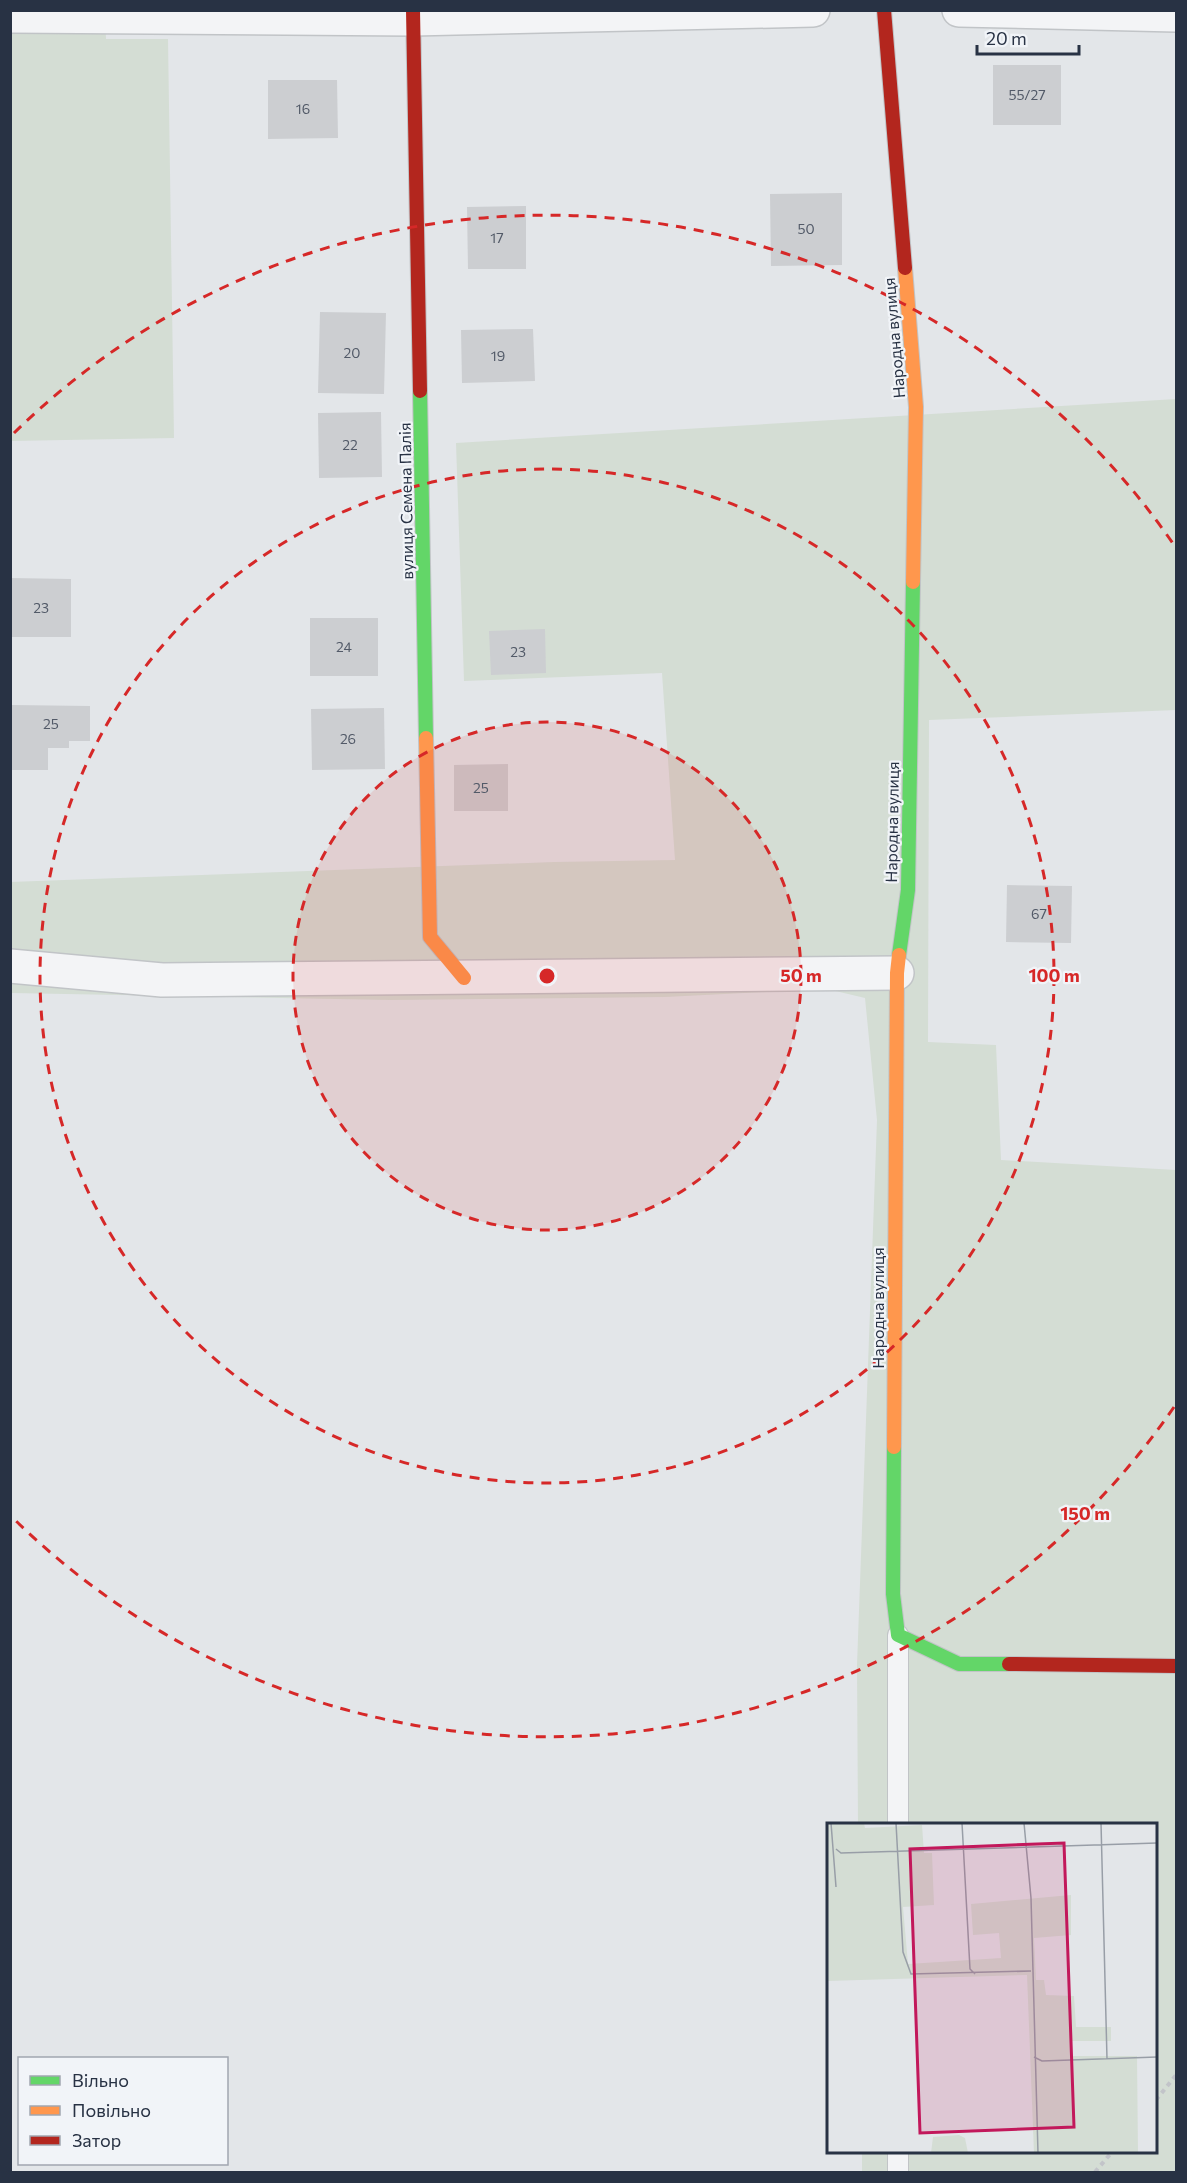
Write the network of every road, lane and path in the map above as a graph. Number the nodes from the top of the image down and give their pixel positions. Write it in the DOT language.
graph roads {
  1 [pos="813,10"];
  2 [pos="884,10"];
  3 [pos="959,10"];
  4 [pos="413,15"];
  5 [pos="1176,15"];
  6 [pos="10,16"];
  7 [pos="10,966"];
  8 [pos="897,973"];
  9 [pos="464,978"];
  10 [pos="898,1635"];
  11 [pos="1176,1666"];
  12 [pos="898,1823"];
  13 [pos="1176,2075"];
  14 [pos="1157,2098"];
  15 [pos="898,2153"];
  16 [pos="1110,2153"];
  17 [pos="898,2172"];
  18 [pos="1095,2172"];
  1 -- 4 [label="street"];
  2 -- 8 [label="street, Народна вулиця"];
  3 -- 5 [label="street"];
  4 -- 6 [label="street"];
  4 -- 9 [label="street, вулиця Семена Палія"];
  7 -- 9 [label="street"];
  8 -- 9 [label="street"];
  8 -- 10 [label="street, Народна вулиця"];
  10 -- 11 [label="street"];
  10 -- 12 [label="lane"];
  13 -- 14 [label="path"];
  15 -- 17 [label="lane"];
  16 -- 18 [label="path"];
}
